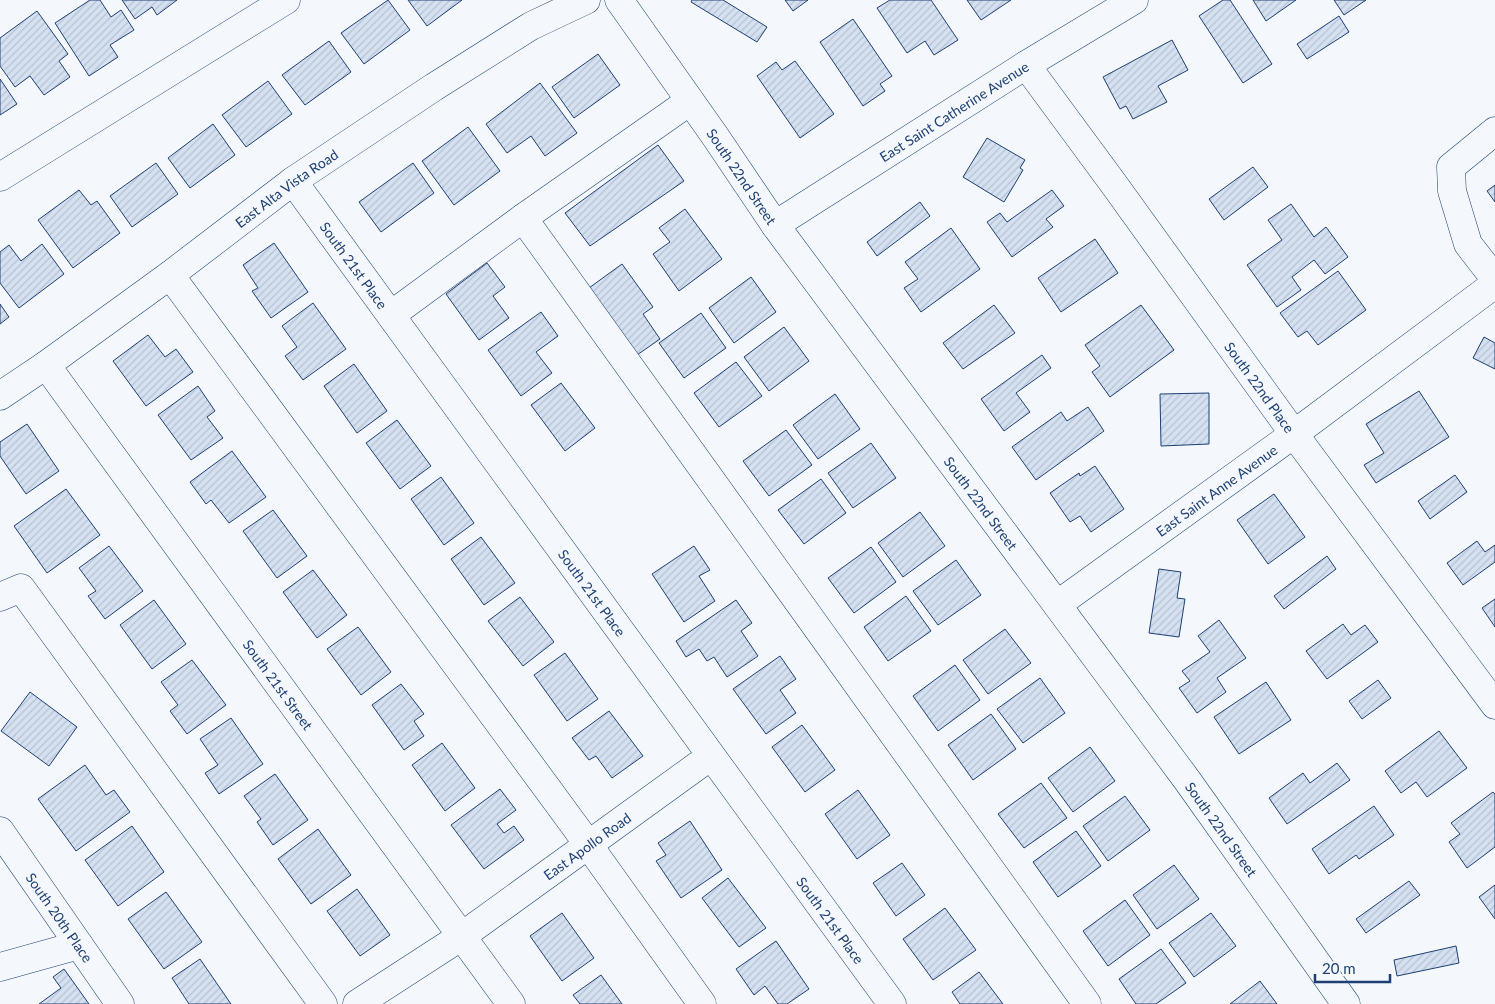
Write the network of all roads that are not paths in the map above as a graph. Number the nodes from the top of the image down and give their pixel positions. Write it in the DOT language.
graph roads {
  1 [pos="286,0"];
  2 [pos="586,0"];
  3 [pos="619,0"];
  4 [pos="1134,0"];
  5 [pos="1026,66"];
  6 [pos="690,101"];
  7 [pos="1495,131"];
  8 [pos="0,177"];
  9 [pos="293,181"];
  10 [pos="523,218"];
  11 [pos="775,225"];
  12 [pos="170,275"];
  13 [pos="1495,279"];
  14 [pos="1495,284"];
  15 [pos="391,315"];
  16 [pos="46,365"];
  17 [pos="0,396"];
  18 [pos="1294,434"];
  19 [pos="0,597"];
  20 [pos="1058,604"];
  21 [pos="1495,705"];
  22 [pos="711,756"];
  23 [pos="0,831"];
  24 [pos="588,845"];
  25 [pos="462,936"];
  26 [pos="79,945"];
  27 [pos="0,967"];
  28 [pos="120,1004"];
  29 [pos="324,1004"];
  30 [pos="357,1004"];
  31 [pos="511,1004"];
  32 [pos="702,1004"];
  33 [pos="892,1004"];
  34 [pos="1087,1004"];
  35 [pos="1346,1004"];
  1 -- 8 [label="street"];
  2 -- 9 [label="street, East Alta Vista Road"];
  3 -- 6 [label="street, South 22nd Street"];
  4 -- 5 [label="street, East Saint Catherine Avenue"];
  5 -- 11 [label="street, East Saint Catherine Avenue"];
  5 -- 18 [label="street, South 22nd Place"];
  6 -- 10 [label="street"];
  6 -- 11 [label="street, South 22nd Street"];
  7 -- 13 [label="street"];
  9 -- 12 [label="street, East Alta Vista Road"];
  9 -- 15 [label="street, South 21st Place"];
  10 -- 15 [label="street"];
  10 -- 34 [label="street"];
  11 -- 20 [label="street, South 22nd Street"];
  12 -- 16 [label="street, East Alta Vista Road"];
  12 -- 24 [label="street"];
  14 -- 18 [label="street, East Saint Anne Avenue"];
  15 -- 22 [label="street, South 21st Place"];
  16 -- 17 [label="street, East Alta Vista Road"];
  16 -- 25 [label="street, South 21st Street"];
  18 -- 20 [label="street, East Saint Anne Avenue"];
  18 -- 21 [label="street, South 22nd Place"];
  19 -- 29 [label="street"];
  20 -- 35 [label="street, South 22nd Street"];
  22 -- 24 [label="street, East Apollo Road"];
  22 -- 33 [label="street, South 21st Place"];
  23 -- 26 [label="street, South 20th Place"];
  24 -- 25 [label="street, East Apollo Road"];
  24 -- 32 [label="street"];
  25 -- 30 [label="street"];
  25 -- 31 [label="street, South 21st Street"];
  26 -- 27 [label="street"];
  26 -- 28 [label="street, South 20th Place"];
}
